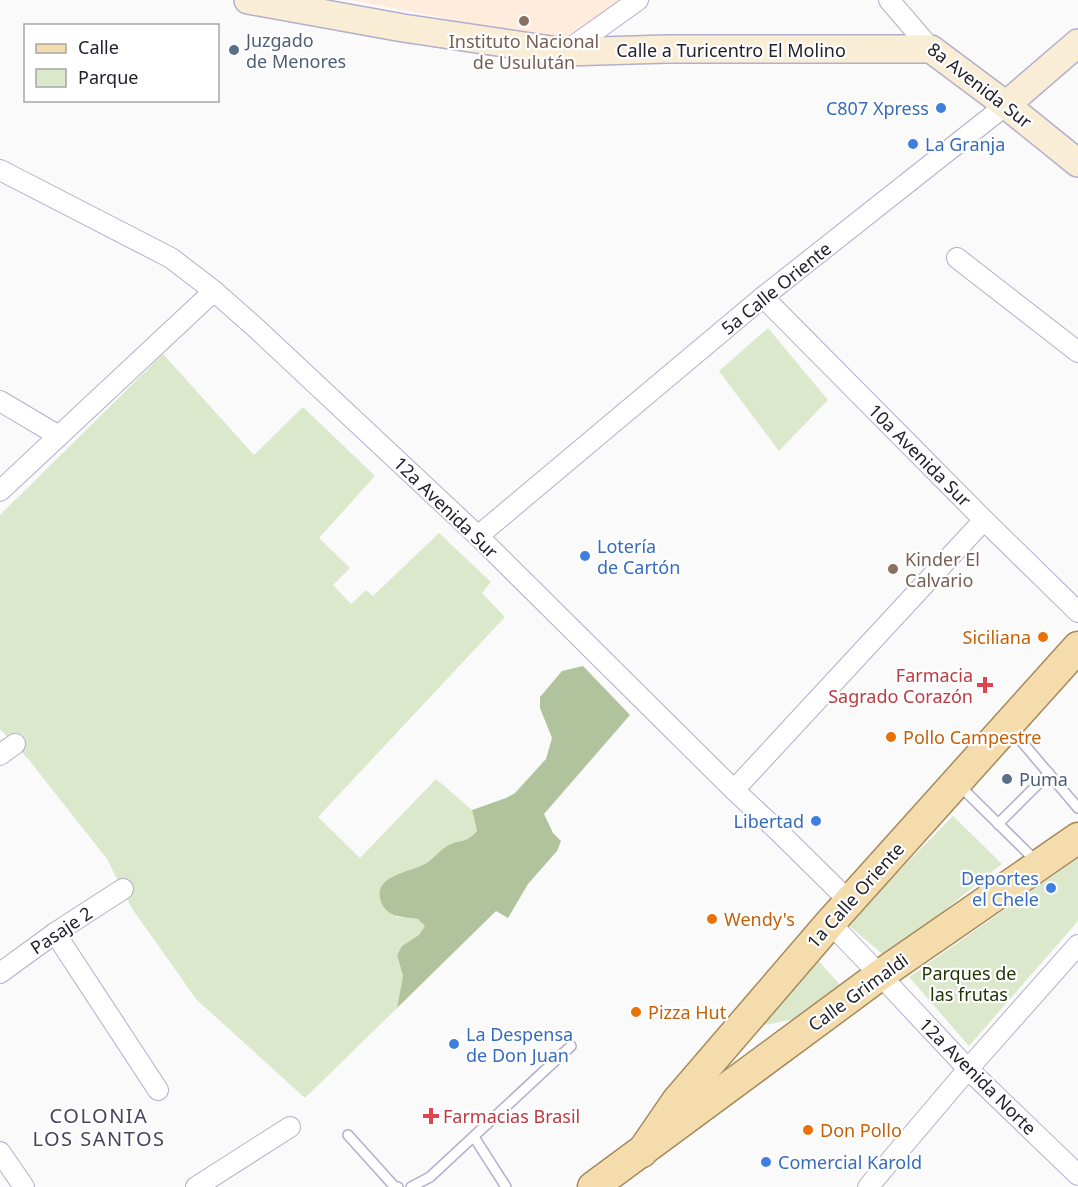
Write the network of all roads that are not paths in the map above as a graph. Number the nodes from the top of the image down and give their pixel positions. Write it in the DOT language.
graph roads {
  1 [pos="248,0"];
  2 [pos="638,0"];
  3 [pos="889,0"];
  4 [pos="1078,43"];
  5 [pos="931,49"];
  6 [pos="565,52"];
  7 [pos="1006,105"];
  8 [pos="1078,163"];
  9 [pos="0,170"];
  10 [pos="957,258"];
  11 [pos="214,291"];
  12 [pos="763,297"];
  13 [pos="1078,352"];
  14 [pos="0,400"];
  15 [pos="59,436"];
  16 [pos="0,491"];
  17 [pos="984,520"];
  18 [pos="478,536"];
  19 [pos="1078,612"];
  20 [pos="1078,647"];
  21 [pos="1008,724"];
  22 [pos="1048,773"];
  23 [pos="956,782"];
  24 [pos="734,790"];
  25 [pos="1078,808"];
  26 [pos="998,824"];
  27 [pos="1078,838"];
  28 [pos="1040,864"];
  29 [pos="123,888"];
  30 [pos="849,901"];
  31 [pos="830,923"];
  32 [pos="56,933"];
  33 [pos="1078,945"];
  34 [pos="0,973"];
  35 [pos="880,975"];
  36 [pos="571,1046"];
  37 [pos="968,1069"];
  38 [pos="158,1090"];
  39 [pos="290,1127"];
  40 [pos="348,1135"];
  41 [pos="474,1137"];
  42 [pos="0,1152"];
  43 [pos="642,1152"];
  44 [pos="1078,1175"];
  45 [pos="24,1187"];
  46 [pos="196,1187"];
  47 [pos="398,1187"];
  48 [pos="411,1187"];
  49 [pos="506,1187"];
  50 [pos="593,1187"];
  51 [pos="868,1187"];
  1 -- 6 [label="street, Calle a Turicentro El Molino"];
  2 -- 6 [label="street"];
  3 -- 5 [label="street, 8a Avenida Sur"];
  4 -- 7 [label="street, 5a Calle Oriente"];
  5 -- 6 [label="street, Calle a Turicentro El Molino"];
  5 -- 7 [label="street, 8a Avenida Sur"];
  7 -- 8 [label="street, 8a Avenida Sur"];
  7 -- 12 [label="street, 5a Calle Oriente"];
  9 -- 11 [label="street, 12a Avenida Sur"];
  10 -- 13 [label="street"];
  11 -- 15 [label="street"];
  11 -- 18 [label="street, 12a Avenida Sur"];
  12 -- 17 [label="street, 10a Avenida Sur"];
  12 -- 18 [label="street, 5a Calle Oriente"];
  14 -- 15 [label="street"];
  15 -- 16 [label="street"];
  17 -- 19 [label="street, 10a Avenida Sur"];
  17 -- 24 [label="street"];
  18 -- 24 [label="street, 12a Avenida Sur"];
  20 -- 21 [label="main road, 1a Calle Oriente"];
  21 -- 22 [label="lane"];
  21 -- 23 [label="main road, 1a Calle Oriente"];
  22 -- 25 [label="lane"];
  22 -- 26 [label="lane"];
  23 -- 26 [label="lane"];
  23 -- 30 [label="main road, 1a Calle Oriente"];
  24 -- 30 [label="street, 12a Avenida Sur"];
  26 -- 28 [label="lane"];
  27 -- 28 [label="main road, Calle Grimaldi"];
  28 -- 35 [label="main road, Calle Grimaldi"];
  29 -- 32 [label="street, Pasaje 2"];
  30 -- 31 [label="main road, 1a Calle Oriente"];
  31 -- 35 [label="street, 12a Avenida Norte"];
  31 -- 43 [label="main road, 1a Calle Oriente"];
  32 -- 34 [label="street, Pasaje 2"];
  32 -- 38 [label="street"];
  33 -- 37 [label="street"];
  35 -- 37 [label="street, 12a Avenida Norte"];
  35 -- 43 [label="main road, Calle Grimaldi"];
  36 -- 41 [label="lane"];
  37 -- 44 [label="street, 12a Avenida Norte"];
  37 -- 51 [label="street"];
  39 -- 46 [label="street"];
  40 -- 47 [label="lane"];
  41 -- 48 [label="lane"];
  41 -- 49 [label="lane"];
  42 -- 45 [label="street"];
  43 -- 50 [label="main road, Calle Grimaldi"];
}
